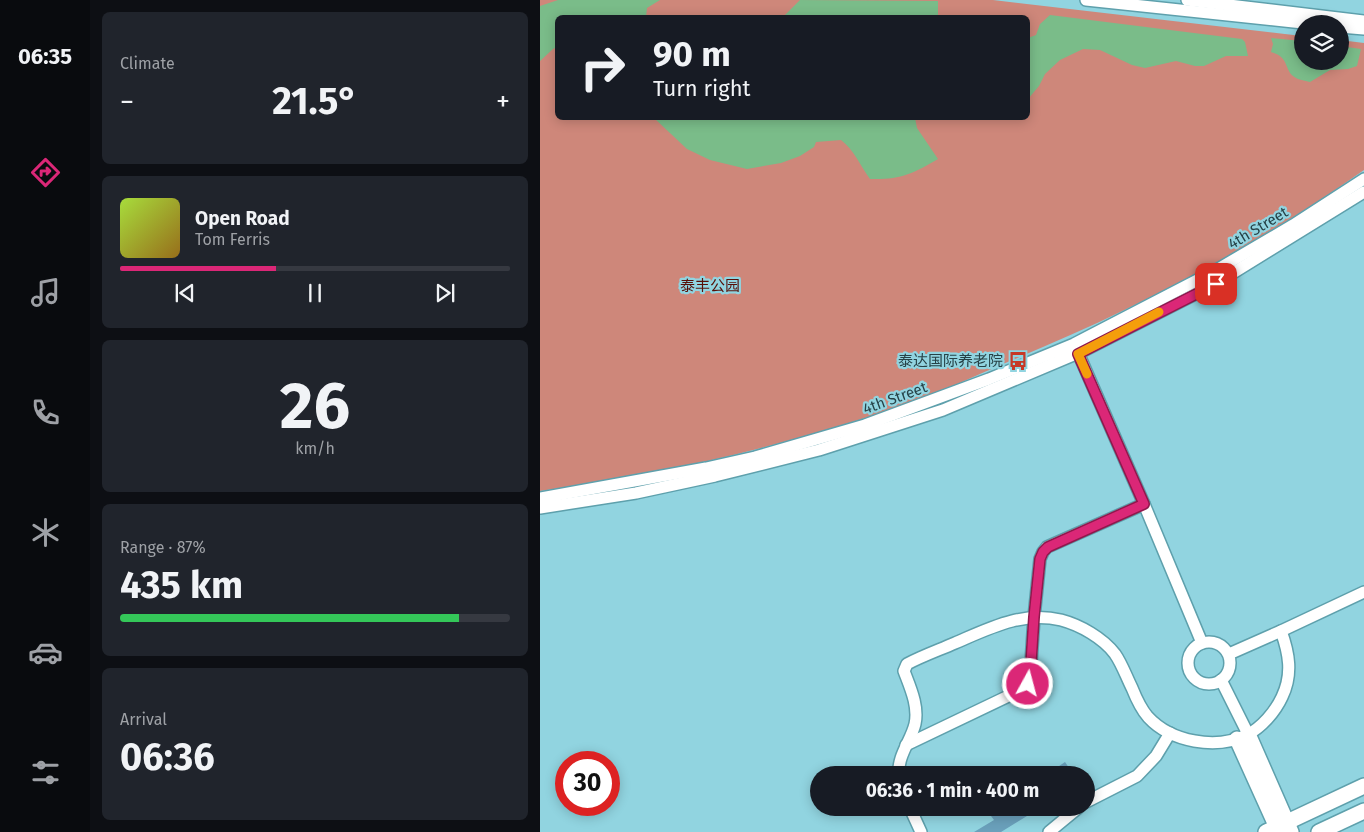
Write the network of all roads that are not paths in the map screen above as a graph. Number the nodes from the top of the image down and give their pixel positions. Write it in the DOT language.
graph roads {
  1 [pos="1086,0"];
  2 [pos="1187,0"];
  3 [pos="1264,4"];
  4 [pos="1364,20"];
  5 [pos="1294,22"];
  6 [pos="1349,28"];
  7 [pos="1364,29"];
  8 [pos="1364,179"];
  9 [pos="1364,192"];
  10 [pos="1076,349"];
  11 [pos="540,498"];
  12 [pos="1144,504"];
  13 [pos="540,508"];
  14 [pos="1364,592"];
  15 [pos="1034,617"];
  16 [pos="1280,631"];
  17 [pos="1202,643"];
  18 [pos="1229,654"];
  19 [pos="1220,680"];
  20 [pos="1170,733"];
  21 [pos="1242,737"];
  22 [pos="906,745"];
  23 [pos="900,766"];
  24 [pos="1364,786"];
  25 [pos="1095,798"];
  26 [pos="1364,811"];
  27 [pos="914,816"];
  28 [pos="1068,816"];
  29 [pos="1280,829"];
  30 [pos="921,832"];
  31 [pos="1048,832"];
  32 [pos="1319,832"];
  1 -- 5 [label="street"];
  2 -- 3 [label="street"];
  3 -- 4 [label="street"];
  6 -- 7 [label="street"];
  8 -- 10 [label="street, 4th Street"];
  9 -- 10 [label="street, 4th Street"];
  10 -- 11 [label="street, 4th Street"];
  10 -- 12 [label="street"];
  10 -- 13 [label="street, 4th Street"];
  12 -- 15 [label="street"];
  12 -- 17 [label="street"];
  14 -- 16 [label="street"];
  15 -- 20 [label="street"];
  15 -- 22 [label="street"];
  15 -- 22 [label="street"];
  16 -- 18 [label="street"];
  16 -- 21 [label="street"];
  17 -- 18 [label="street"];
  17 -- 19 [label="street"];
  18 -- 19 [label="street"];
  19 -- 21 [label="street"];
  20 -- 21 [label="street"];
  20 -- 25 [label="street"];
  21 -- 29 [label="main road"];
  22 -- 23 [label="street"];
  24 -- 29 [label="main road"];
  26 -- 32 [label="main road"];
  27 -- 30 [label="street"];
  28 -- 31 [label="street"];
}
